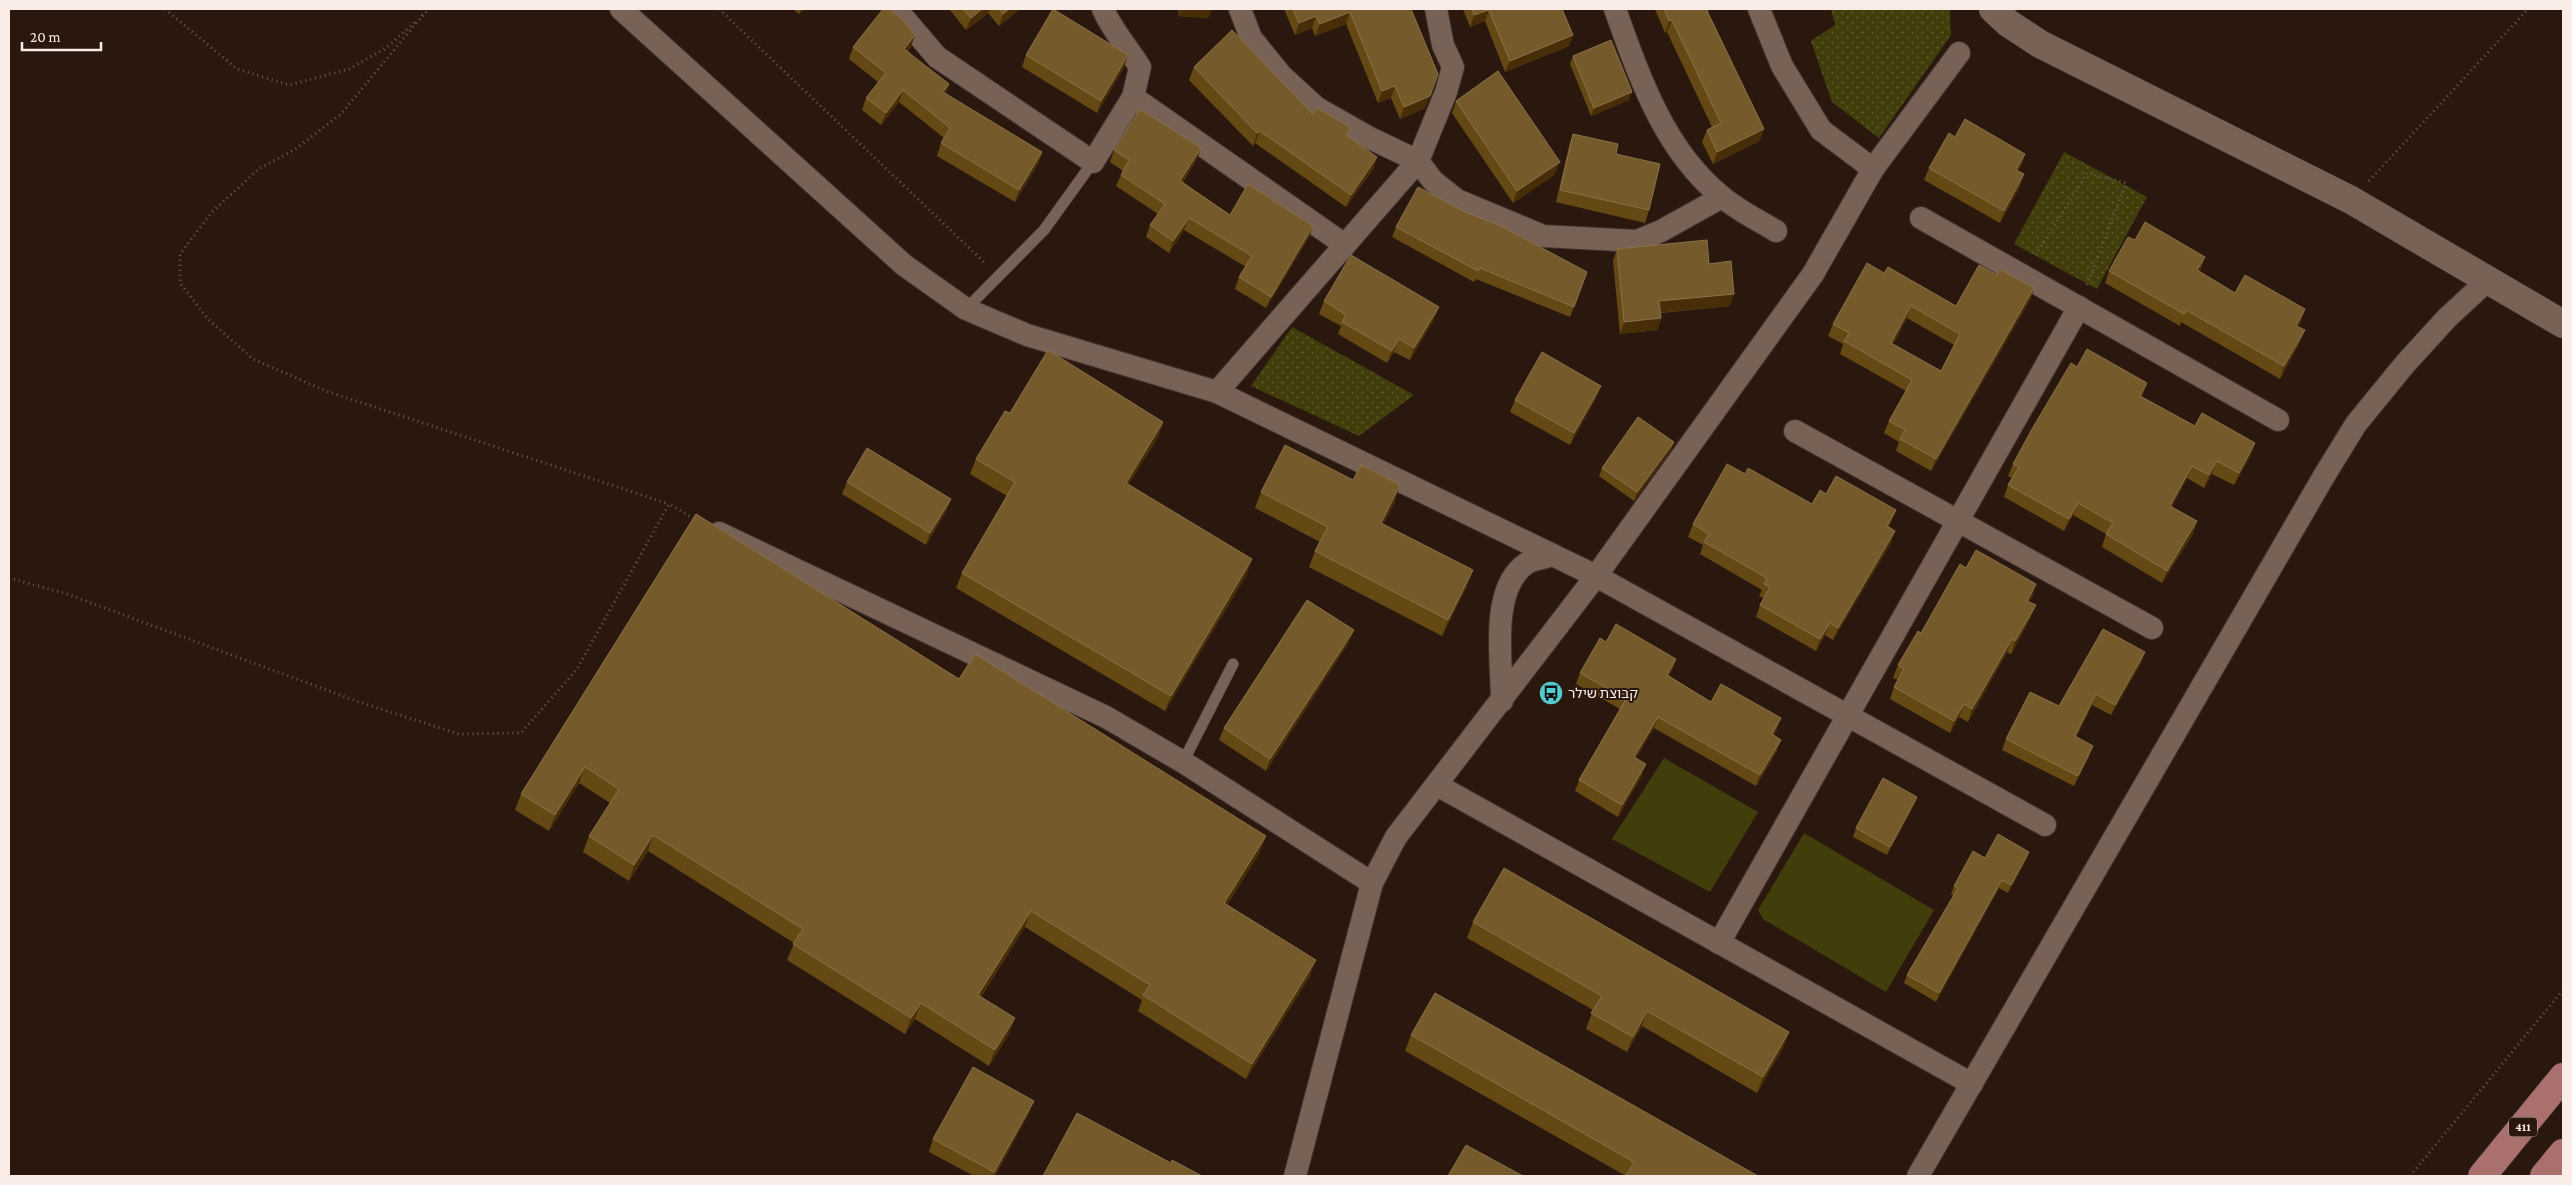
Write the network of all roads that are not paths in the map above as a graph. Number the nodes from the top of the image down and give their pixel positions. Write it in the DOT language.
graph roads {
  1 [pos="621,9"];
  2 [pos="896,9"];
  3 [pos="1103,9"];
  4 [pos="1240,9"];
  5 [pos="1436,9"];
  6 [pos="1615,9"];
  7 [pos="1759,9"];
  8 [pos="1993,9"];
  9 [pos="1959,53"];
  10 [pos="1133,97"];
  11 [pos="1418,161"];
  12 [pos="1093,162"];
  13 [pos="1873,169"];
  14 [pos="1722,197"];
  15 [pos="1921,218"];
  16 [pos="1776,231"];
  17 [pos="1345,245"];
  18 [pos="2486,281"];
  19 [pos="2079,307"];
  20 [pos="966,309"];
  21 [pos="2563,324"];
  22 [pos="1217,392"];
  23 [pos="2278,420"];
  24 [pos="1795,431"];
  25 [pos="1958,521"];
  26 [pos="713,530"];
  27 [pos="1553,555"];
  28 [pos="1596,576"];
  29 [pos="2152,628"];
  30 [pos="1233,664"];
  31 [pos="1502,701"];
  32 [pos="1848,716"];
  33 [pos="1183,762"];
  34 [pos="1437,785"];
  35 [pos="2045,824"];
  36 [pos="1372,883"];
  37 [pos="1720,943"];
  38 [pos="2563,1077"];
  39 [pos="1972,1084"];
  40 [pos="2563,1153"];
  41 [pos="1295,1176"];
  42 [pos="1918,1176"];
  43 [pos="2482,1176"];
  44 [pos="2544,1176"];
  1 -- 20 [label="street"];
  2 -- 12 [label="street"];
  3 -- 10 [label="street"];
  4 -- 11 [label="street"];
  5 -- 11 [label="street"];
  6 -- 14 [label="street"];
  7 -- 13 [label="street"];
  8 -- 18 [label="street"];
  9 -- 13 [label="street"];
  10 -- 12 [label="street"];
  10 -- 17 [label="street"];
  11 -- 14 [label="street"];
  11 -- 17 [label="street"];
  12 -- 20 [label="lane"];
  13 -- 28 [label="street"];
  14 -- 16 [label="street"];
  15 -- 19 [label="street"];
  17 -- 22 [label="street"];
  18 -- 21 [label="street"];
  18 -- 39 [label="street"];
  19 -- 23 [label="street"];
  19 -- 25 [label="street"];
  20 -- 22 [label="street"];
  22 -- 27 [label="street"];
  24 -- 25 [label="street"];
  25 -- 29 [label="street"];
  25 -- 32 [label="street"];
  26 -- 33 [label="street"];
  27 -- 28 [label="street"];
  27 -- 31 [label="street"];
  28 -- 31 [label="street"];
  28 -- 32 [label="street"];
  30 -- 33 [label="lane"];
  31 -- 34 [label="street"];
  32 -- 35 [label="street"];
  32 -- 37 [label="street"];
  33 -- 36 [label="street"];
  34 -- 36 [label="street"];
  34 -- 37 [label="street"];
  36 -- 41 [label="street"];
  37 -- 39 [label="street"];
  38 -- 43 [label="main road, 411"];
  39 -- 42 [label="street"];
  40 -- 44 [label="main road"];
}
